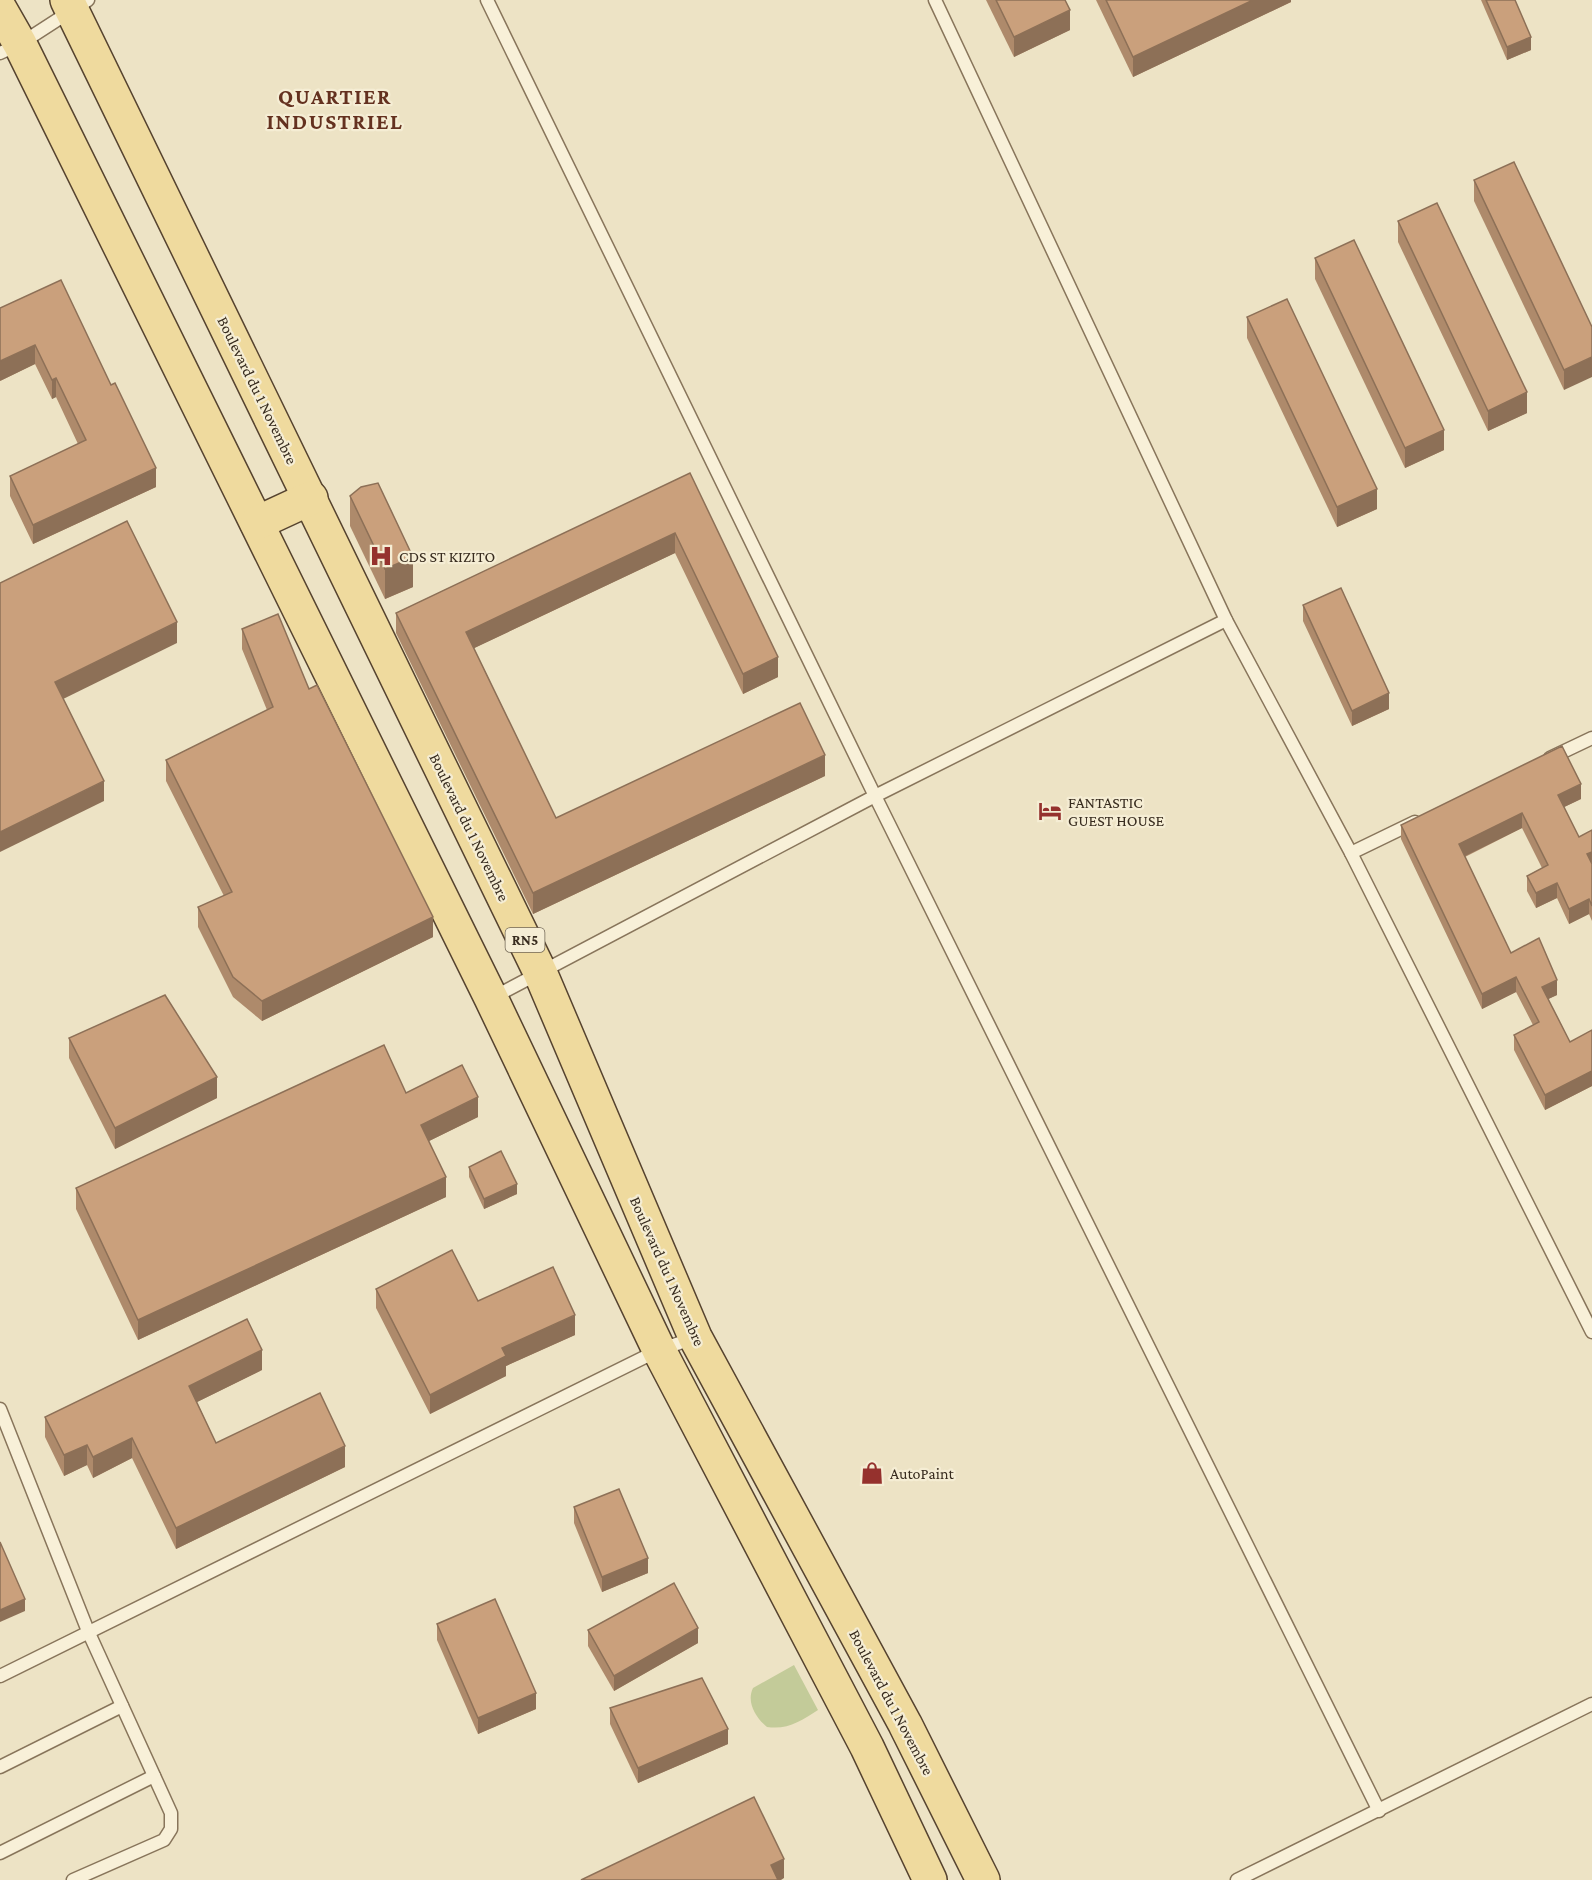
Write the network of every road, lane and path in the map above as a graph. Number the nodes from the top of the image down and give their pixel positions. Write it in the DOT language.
graph roads {
  1 [pos="487,0"];
  2 [pos="935,0"];
  3 [pos="75,3"];
  4 [pos="0,9"];
  5 [pos="10,48"];
  6 [pos="311,498"];
  7 [pos="257,523"];
  8 [pos="1226,620"];
  9 [pos="1592,738"];
  10 [pos="1540,763"];
  11 [pos="874,796"];
  12 [pos="1425,818"];
  13 [pos="1351,853"];
  14 [pos="540,972"];
  15 [pos="491,998"];
  16 [pos="1592,1332"];
  17 [pos="695,1337"];
  18 [pos="659,1350"];
  19 [pos="0,1409"];
  20 [pos="88,1631"];
  21 [pos="0,1676"];
  22 [pos="1592,1704"];
  23 [pos="122,1706"];
  24 [pos="905,1724"];
  25 [pos="867,1747"];
  26 [pos="0,1767"];
  27 [pos="154,1776"];
  28 [pos="1379,1811"];
  29 [pos="0,1853"];
  30 [pos="73,1880"];
  31 [pos="930,1880"];
  32 [pos="983,1880"];
  33 [pos="1237,1880"];
  1 -- 11 [label="lane"];
  2 -- 8 [label="lane"];
  3 -- 5 [label="lane"];
  3 -- 6 [label="main road, Boulevard du 1 Novembre / RN5"];
  4 -- 5 [label="main road"];
  5 -- 7 [label="main road"];
  6 -- 7 [label="main road"];
  6 -- 14 [label="main road, Boulevard du 1 Novembre / RN5"];
  7 -- 15 [label="main road"];
  8 -- 11 [label="lane"];
  8 -- 13 [label="lane"];
  9 -- 10 [label="lane"];
  11 -- 14 [label="lane"];
  11 -- 28 [label="lane"];
  12 -- 13 [label="lane"];
  13 -- 16 [label="lane"];
  14 -- 15 [label="lane"];
  14 -- 17 [label="main road, Boulevard du 1 Novembre / RN5"];
  15 -- 18 [label="main road"];
  17 -- 18 [label="lane"];
  17 -- 24 [label="main road, Boulevard du 1 Novembre / RN5"];
  18 -- 20 [label="lane"];
  18 -- 25 [label="main road"];
  19 -- 20 [label="lane"];
  20 -- 21 [label="lane"];
  20 -- 23 [label="lane"];
  22 -- 28 [label="lane"];
  23 -- 26 [label="lane"];
  23 -- 27 [label="lane"];
  24 -- 25 [label="main road"];
  24 -- 32 [label="main road, Boulevard du 1 Novembre / RN5"];
  25 -- 31 [label="main road"];
  27 -- 29 [label="lane"];
  27 -- 30 [label="lane"];
  28 -- 33 [label="lane"];
}
